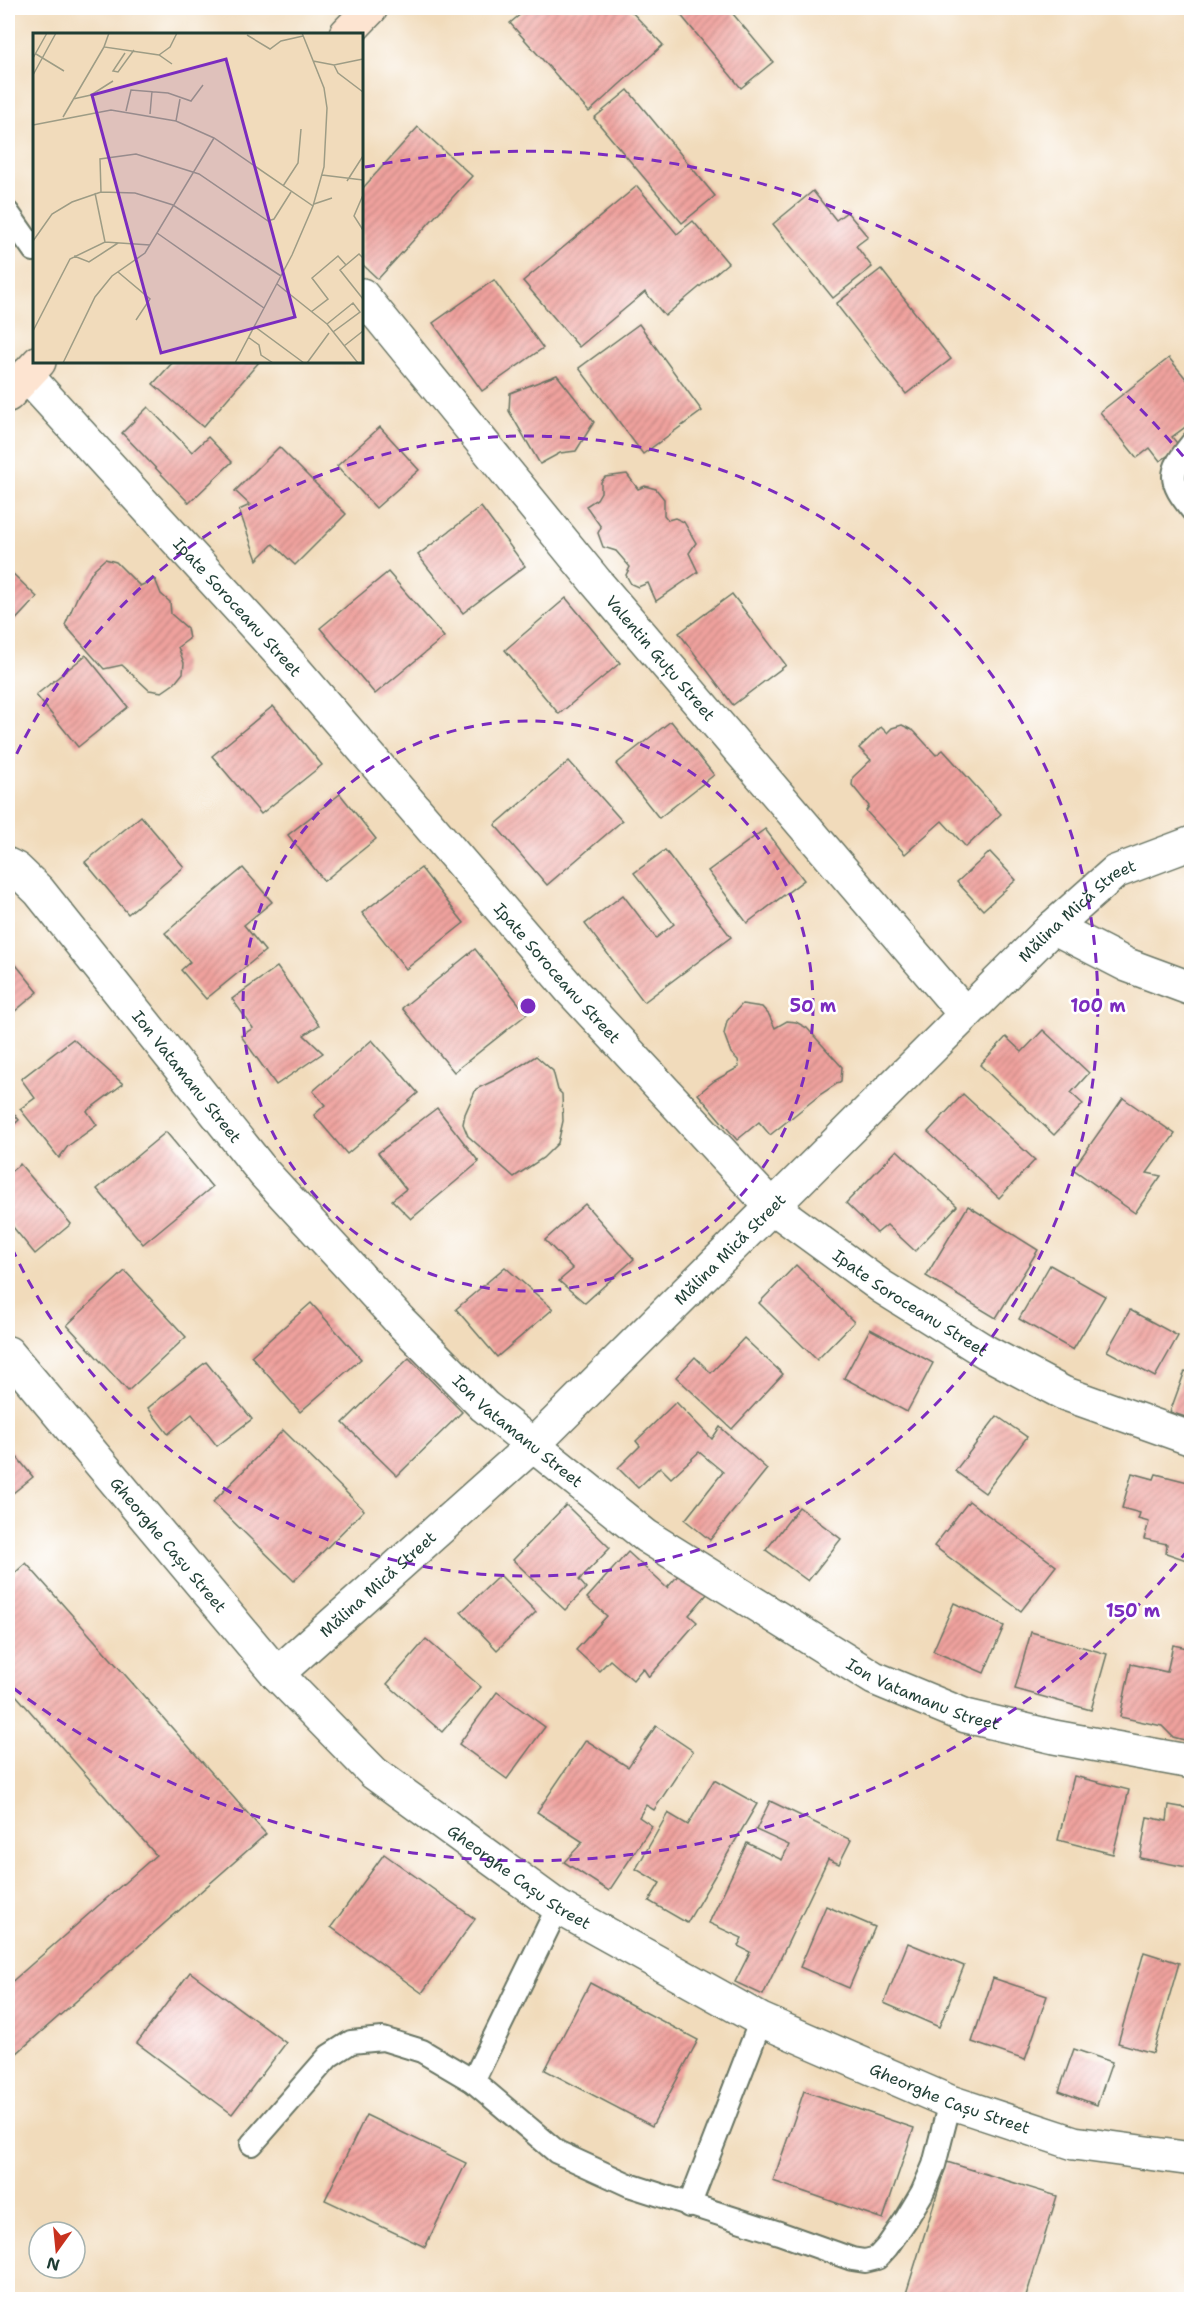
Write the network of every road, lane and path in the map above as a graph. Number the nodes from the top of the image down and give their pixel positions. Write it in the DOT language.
graph roads {
  1 [pos="8,213"];
  2 [pos="33,249"];
  3 [pos="363,296"];
  4 [pos="24,377"];
  5 [pos="1191,443"];
  6 [pos="1191,510"];
  7 [pos="1191,843"];
  8 [pos="8,865"];
  9 [pos="1053,927"];
  10 [pos="1191,989"];
  11 [pos="965,1014"];
  12 [pos="771,1206"];
  13 [pos="8,1353"];
  14 [pos="1191,1438"];
  15 [pos="533,1445"];
  16 [pos="277,1674"];
  17 [pos="1191,1762"];
  18 [pos="558,1907"];
  19 [pos="761,2020"];
  20 [pos="474,2081"];
  21 [pos="950,2102"];
  22 [pos="252,2144"];
  23 [pos="1191,2159"];
  24 [pos="689,2206"];
  1 -- 2 [label="lane"];
  3 -- 11 [label="street, Valentin Guțu Street"];
  4 -- 12 [label="street, Ipate Soroceanu Street"];
  5 -- 6 [label="lane"];
  7 -- 9 [label="street, Mălina Mică Street"];
  8 -- 15 [label="street, Ion Vatamanu Street"];
  9 -- 10 [label="street"];
  9 -- 11 [label="street, Mălina Mică Street"];
  11 -- 12 [label="street, Mălina Mică Street"];
  12 -- 14 [label="street, Ipate Soroceanu Street"];
  12 -- 15 [label="street, Mălina Mică Street"];
  13 -- 16 [label="street, Gheorghe Cașu Street"];
  15 -- 16 [label="street, Mălina Mică Street"];
  15 -- 17 [label="street, Ion Vatamanu Street"];
  16 -- 18 [label="street, Gheorghe Cașu Street"];
  18 -- 19 [label="street, Gheorghe Cașu Street"];
  18 -- 20 [label="lane"];
  19 -- 21 [label="street, Gheorghe Cașu Street"];
  19 -- 24 [label="lane"];
  20 -- 22 [label="lane"];
  20 -- 24 [label="lane"];
  21 -- 23 [label="street, Gheorghe Cașu Street"];
  21 -- 24 [label="lane"];
}
